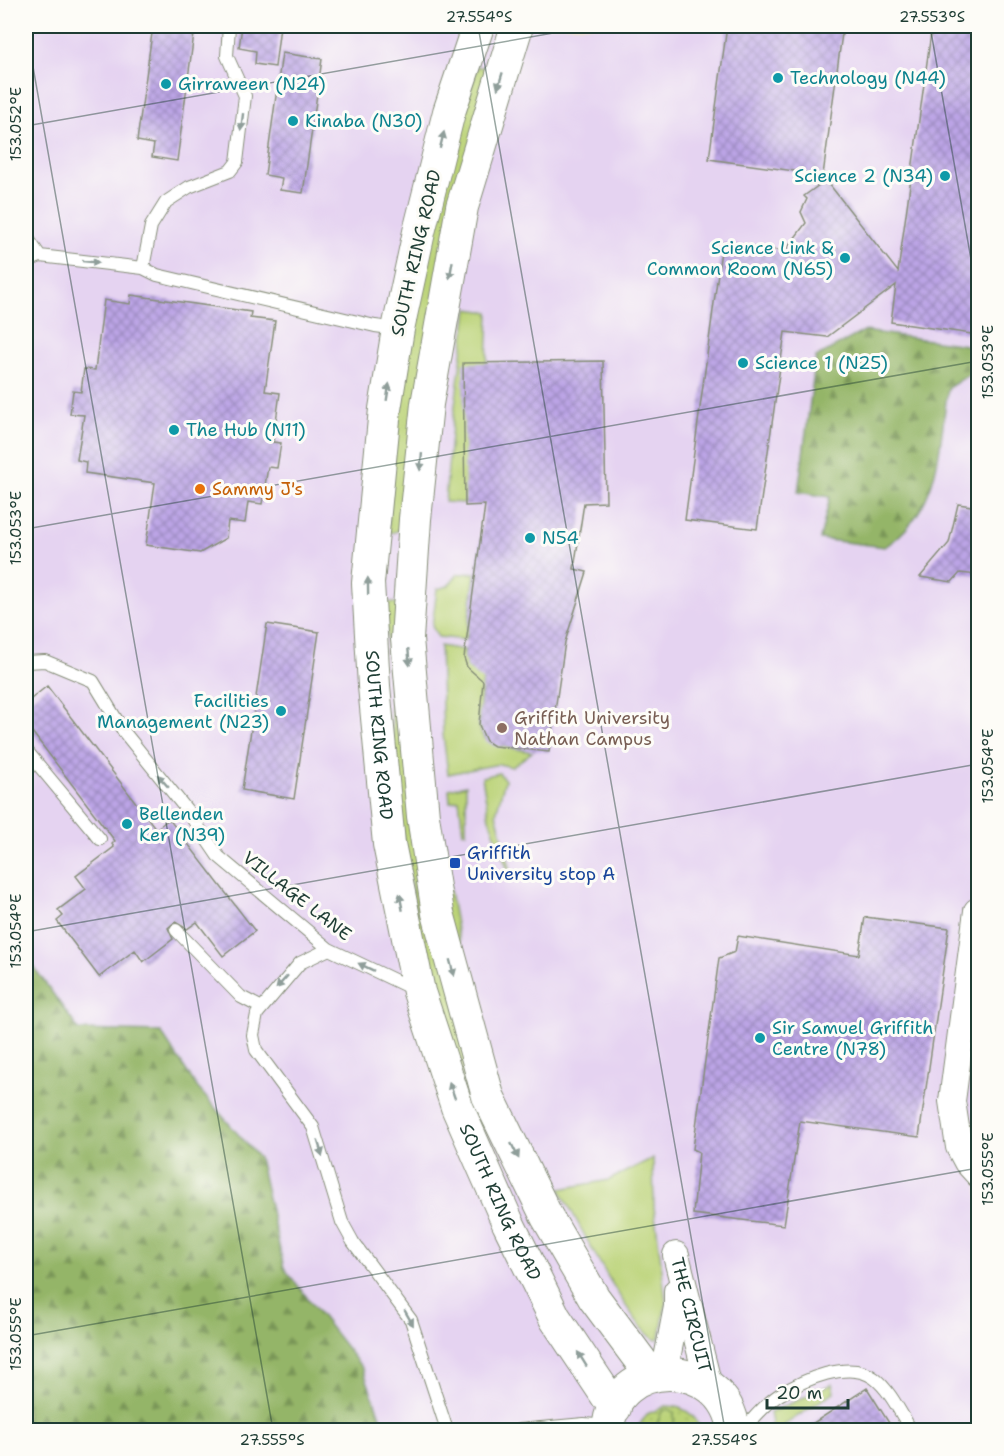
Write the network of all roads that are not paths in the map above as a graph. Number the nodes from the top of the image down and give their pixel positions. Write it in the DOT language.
graph roads {
  1 [pos="229,26"];
  2 [pos="478,26"];
  3 [pos="517,26"];
  4 [pos="26,236"];
  5 [pos="40,256"];
  6 [pos="26,262"];
  7 [pos="142,268"];
  8 [pos="398,329"];
  9 [pos="26,662"];
  10 [pos="26,750"];
  11 [pos="100,839"];
  12 [pos="977,910"];
  13 [pos="176,930"];
  14 [pos="329,949"];
  15 [pos="419,992"];
  16 [pos="262,1008"];
  17 [pos="978,1174"];
  18 [pos="658,1375"];
  19 [pos="709,1386"];
  20 [pos="610,1422"];
  21 [pos="447,1431"];
  22 [pos="519,1431"];
  23 [pos="734,1431"];
  24 [pos="743,1431"];
  25 [pos="911,1431"];
  1 -- 7 [label="lane, one-way"];
  8 -- 2 [label="street, SOUTH RING ROAD, one-way"];
  3 -- 18 [label="street, SOUTH RING ROAD, one-way"];
  4 -- 5 [label="lane"];
  5 -- 6 [label="lane"];
  5 -- 7 [label="lane, one-way"];
  7 -- 8 [label="lane"];
  15 -- 8 [label="street, SOUTH RING ROAD, one-way"];
  14 -- 9 [label="lane, VILLAGE LANE, one-way"];
  10 -- 11 [label="lane"];
  12 -- 17 [label="street"];
  13 -- 16 [label="lane"];
  15 -- 14 [label="lane, VILLAGE LANE, one-way"];
  14 -- 16 [label="lane, one-way"];
  20 -- 15 [label="street, SOUTH RING ROAD, one-way"];
  16 -- 21 [label="lane, one-way"];
  18 -- 19 [label="street"];
  18 -- 19 [label="street, THE CIRCUIT"];
  18 -- 20 [label="street"];
  19 -- 23 [label="street"];
  20 -- 22 [label="lane"];
  24 -- 25 [label="lane"];
}
